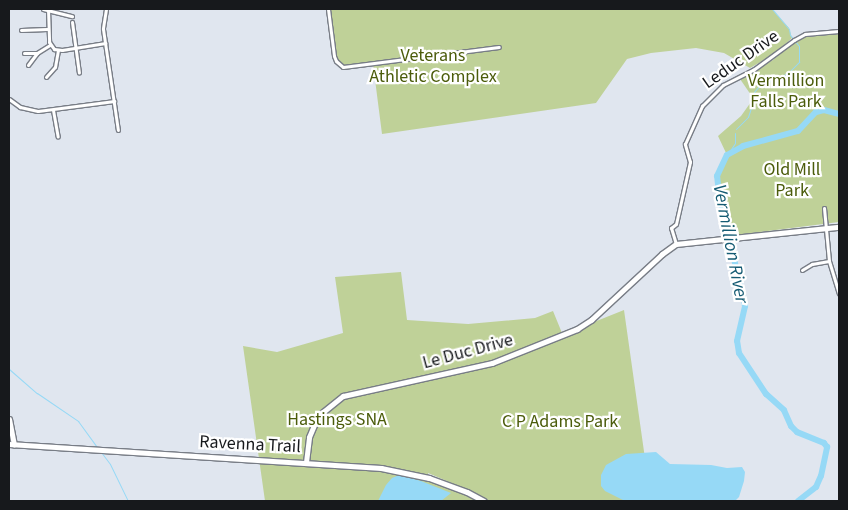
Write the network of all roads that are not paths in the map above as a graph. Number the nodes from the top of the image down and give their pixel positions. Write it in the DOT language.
graph roads {
  1 [pos="43,9"];
  2 [pos="48,9"];
  3 [pos="106,9"];
  4 [pos="328,9"];
  5 [pos="72,16"];
  6 [pos="72,22"];
  7 [pos="47,28"];
  8 [pos="21,30"];
  9 [pos="839,31"];
  10 [pos="106,44"];
  11 [pos="50,45"];
  12 [pos="500,47"];
  13 [pos="76,48"];
  14 [pos="58,50"];
  15 [pos="24,53"];
  16 [pos="37,53"];
  17 [pos="28,65"];
  18 [pos="79,73"];
  19 [pos="46,77"];
  20 [pos="9,99"];
  21 [pos="114,101"];
  22 [pos="54,110"];
  23 [pos="118,130"];
  24 [pos="58,138"];
  25 [pos="824,208"];
  26 [pos="839,227"];
  27 [pos="825,228"];
  28 [pos="676,244"];
  29 [pos="829,261"];
  30 [pos="802,270"];
  31 [pos="839,293"];
  32 [pos="9,419"];
  33 [pos="11,445"];
  34 [pos="306,462"];
  35 [pos="484,501"];
  1 -- 2 [label="street"];
  2 -- 5 [label="street"];
  2 -- 7 [label="street"];
  3 -- 10 [label="street"];
  4 -- 12 [label="street"];
  6 -- 13 [label="street"];
  7 -- 8 [label="street"];
  7 -- 11 [label="street"];
  9 -- 28 [label="street, Leduc Drive"];
  10 -- 13 [label="street"];
  10 -- 21 [label="street"];
  11 -- 14 [label="street"];
  11 -- 16 [label="street"];
  13 -- 14 [label="street"];
  13 -- 18 [label="street"];
  14 -- 19 [label="street"];
  15 -- 16 [label="street"];
  16 -- 17 [label="street"];
  20 -- 22 [label="street"];
  21 -- 22 [label="street"];
  21 -- 23 [label="street"];
  22 -- 24 [label="street"];
  25 -- 27 [label="street"];
  26 -- 27 [label="street"];
  27 -- 28 [label="street"];
  27 -- 29 [label="street"];
  28 -- 34 [label="street, Le Duc Drive"];
  29 -- 30 [label="street"];
  29 -- 31 [label="street"];
  32 -- 33 [label="street"];
  33 -- 34 [label="street, Ravenna Trail"];
  34 -- 35 [label="street, Ravenna Trail"];
}
